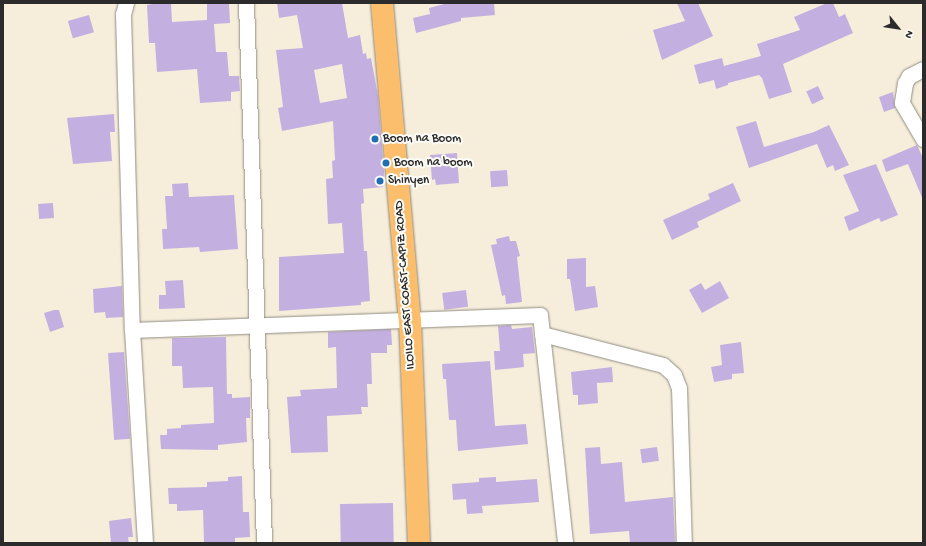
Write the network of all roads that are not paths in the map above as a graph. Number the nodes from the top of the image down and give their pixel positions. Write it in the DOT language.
graph roads {
  1 [pos="126,3"];
  2 [pos="246,3"];
  3 [pos="382,3"];
  4 [pos="923,69"];
  5 [pos="923,139"];
  6 [pos="410,320"];
  7 [pos="258,323"];
  8 [pos="132,330"];
  9 [pos="542,334"];
  10 [pos="145,543"];
  11 [pos="264,543"];
  12 [pos="419,543"];
  13 [pos="564,543"];
  14 [pos="684,543"];
  1 -- 8 [label="street"];
  2 -- 7 [label="street"];
  3 -- 6 [label="main road, ILOILO EAST COAST-CAPIZ ROAD"];
  4 -- 5 [label="street"];
  6 -- 7 [label="street"];
  6 -- 9 [label="street"];
  6 -- 12 [label="main road, ILOILO EAST COAST-CAPIZ ROAD"];
  7 -- 8 [label="street"];
  7 -- 11 [label="street"];
  8 -- 10 [label="street"];
  9 -- 13 [label="street"];
  9 -- 14 [label="street"];
}
